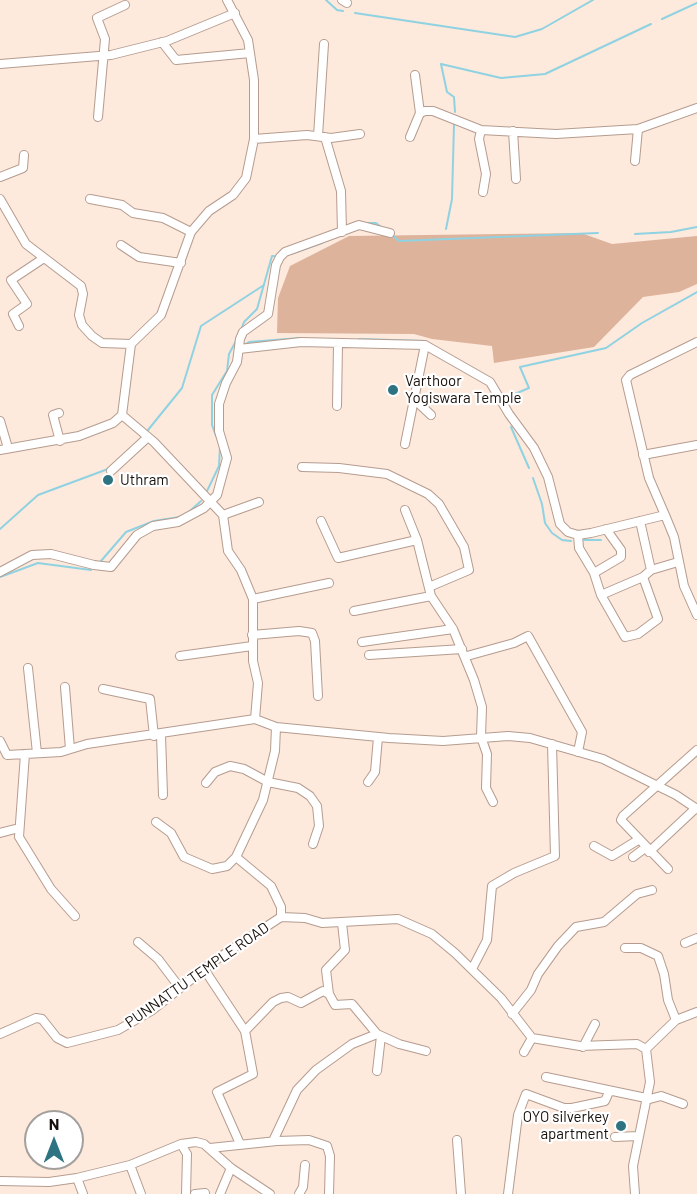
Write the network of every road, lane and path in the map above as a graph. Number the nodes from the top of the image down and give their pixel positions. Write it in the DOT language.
graph roads {
  1 [pos="227,0"];
  2 [pos="125,5"];
  3 [pos="235,12"];
  4 [pos="162,42"];
  5 [pos="324,44"];
  6 [pos="250,53"];
  7 [pos="105,55"];
  8 [pos="0,64"];
  9 [pos="415,75"];
  10 [pos="697,108"];
  11 [pos="420,113"];
  12 [pos="99,117"];
  13 [pos="638,129"];
  14 [pos="482,130"];
  15 [pos="513,131"];
  16 [pos="360,134"];
  17 [pos="321,137"];
  18 [pos="410,137"];
  19 [pos="254,139"];
  20 [pos="24,155"];
  21 [pos="635,161"];
  22 [pos="0,177"];
  23 [pos="516,179"];
  24 [pos="483,192"];
  25 [pos="0,199"];
  26 [pos="90,199"];
  27 [pos="191,232"];
  28 [pos="342,232"];
  29 [pos="390,233"];
  30 [pos="121,245"];
  31 [pos="44,258"];
  32 [pos="181,263"];
  33 [pos="19,326"];
  34 [pos="697,342"];
  35 [pos="131,344"];
  36 [pos="338,344"];
  37 [pos="425,345"];
  38 [pos="239,349"];
  39 [pos="414,399"];
  40 [pos="337,406"];
  41 [pos="59,413"];
  42 [pos="122,415"];
  43 [pos="431,415"];
  44 [pos="0,421"];
  45 [pos="148,437"];
  46 [pos="60,441"];
  47 [pos="405,444"];
  48 [pos="697,445"];
  49 [pos="4,449"];
  50 [pos="644,455"];
  51 [pos="302,467"];
  52 [pos="111,471"];
  53 [pos="209,502"];
  54 [pos="259,502"];
  55 [pos="405,510"];
  56 [pos="223,515"];
  57 [pos="665,515"];
  58 [pos="321,520"];
  59 [pos="640,521"];
  60 [pos="606,529"];
  61 [pos="578,535"];
  62 [pos="417,540"];
  63 [pos="678,562"];
  64 [pos="651,570"];
  65 [pos="0,572"];
  66 [pos="594,573"];
  67 [pos="643,577"];
  68 [pos="328,583"];
  69 [pos="430,592"];
  70 [pos="601,595"];
  71 [pos="253,599"];
  72 [pos="354,611"];
  73 [pos="697,615"];
  74 [pos="453,629"];
  75 [pos="252,635"];
  76 [pos="362,642"];
  77 [pos="252,646"];
  78 [pos="464,652"];
  79 [pos="369,655"];
  80 [pos="180,656"];
  81 [pos="28,668"];
  82 [pos="65,687"];
  83 [pos="103,689"];
  84 [pos="318,696"];
  85 [pos="255,719"];
  86 [pos="276,727"];
  87 [pos="157,735"];
  88 [pos="378,737"];
  89 [pos="481,737"];
  90 [pos="0,741"];
  91 [pos="552,744"];
  92 [pos="70,749"];
  93 [pos="697,750"];
  94 [pos="578,752"];
  95 [pos="37,753"];
  96 [pos="25,754"];
  97 [pos="268,782"];
  98 [pos="368,782"];
  99 [pos="206,783"];
  100 [pos="658,786"];
  101 [pos="163,795"];
  102 [pos="493,802"];
  103 [pos="696,809"];
  104 [pos="156,822"];
  105 [pos="19,828"];
  106 [pos="0,833"];
  107 [pos="639,840"];
  108 [pos="313,844"];
  109 [pos="594,846"];
  110 [pos="647,850"];
  111 [pos="236,857"];
  112 [pos="633,857"];
  113 [pos="668,869"];
  114 [pos="652,890"];
  115 [pos="75,916"];
  116 [pos="281,917"];
  117 [pos="342,923"];
  118 [pos="697,939"];
  119 [pos="138,942"];
  120 [pos="685,943"];
  121 [pos="625,948"];
  122 [pos="204,969"];
  123 [pos="472,969"];
  124 [pos="180,988"];
  125 [pos="329,994"];
  126 [pos="697,1012"];
  127 [pos="512,1014"];
  128 [pos="676,1020"];
  129 [pos="595,1024"];
  130 [pos="245,1031"];
  131 [pos="0,1034"];
  132 [pos="379,1035"];
  133 [pos="532,1038"];
  134 [pos="583,1047"];
  135 [pos="646,1049"];
  136 [pos="426,1051"];
  137 [pos="524,1052"];
  138 [pos="377,1071"];
  139 [pos="546,1077"];
  140 [pos="609,1092"];
  141 [pos="646,1099"];
  142 [pos="683,1104"];
  143 [pos="638,1136"];
  144 [pos="615,1137"];
  145 [pos="457,1140"];
  146 [pos="273,1141"];
  147 [pos="181,1144"];
  148 [pos="240,1144"];
  149 [pos="210,1148"];
  150 [pos="130,1165"];
  151 [pos="305,1165"];
  152 [pos="231,1168"];
  153 [pos="77,1178"];
  154 [pos="0,1181"];
  155 [pos="256,1191"];
  156 [pos="205,1193"];
  157 [pos="83,1194"];
  158 [pos="141,1194"];
  159 [pos="186,1194"];
  160 [pos="195,1194"];
  161 [pos="220,1194"];
  162 [pos="270,1194"];
  163 [pos="299,1194"];
  164 [pos="329,1194"];
  165 [pos="461,1194"];
  166 [pos="508,1194"];
  167 [pos="635,1194"];
  1 -- 3 [label="street"];
  2 -- 7 [label="street"];
  3 -- 4 [label="street"];
  3 -- 6 [label="street"];
  4 -- 6 [label="street"];
  4 -- 7 [label="street"];
  5 -- 17 [label="street"];
  6 -- 19 [label="street"];
  7 -- 8 [label="street"];
  7 -- 12 [label="street"];
  9 -- 11 [label="street"];
  10 -- 13 [label="street"];
  11 -- 14 [label="street"];
  11 -- 18 [label="street"];
  13 -- 15 [label="street"];
  13 -- 21 [label="street"];
  14 -- 15 [label="street"];
  14 -- 24 [label="street"];
  15 -- 23 [label="street"];
  16 -- 17 [label="street"];
  17 -- 19 [label="street"];
  17 -- 28 [label="street"];
  19 -- 27 [label="street"];
  20 -- 22 [label="street"];
  25 -- 31 [label="street"];
  26 -- 27 [label="street"];
  27 -- 32 [label="street"];
  28 -- 29 [label="street"];
  28 -- 38 [label="street"];
  30 -- 32 [label="street"];
  31 -- 33 [label="street"];
  31 -- 35 [label="street"];
  32 -- 35 [label="street"];
  34 -- 50 [label="street"];
  35 -- 42 [label="street"];
  36 -- 37 [label="street"];
  36 -- 38 [label="street"];
  36 -- 40 [label="street"];
  37 -- 39 [label="street"];
  37 -- 61 [label="street"];
  38 -- 53 [label="street"];
  39 -- 43 [label="street"];
  39 -- 47 [label="street"];
  41 -- 46 [label="street"];
  42 -- 45 [label="street"];
  42 -- 46 [label="street"];
  44 -- 49 [label="street"];
  45 -- 52 [label="street"];
  45 -- 53 [label="street"];
  46 -- 49 [label="street"];
  48 -- 50 [label="street"];
  50 -- 57 [label="street"];
  51 -- 69 [label="street"];
  53 -- 56 [label="street"];
  53 -- 65 [label="street"];
  54 -- 56 [label="street"];
  55 -- 62 [label="street"];
  56 -- 71 [label="street"];
  57 -- 59 [label="street"];
  57 -- 63 [label="street"];
  58 -- 62 [label="street"];
  59 -- 60 [label="street"];
  59 -- 64 [label="street"];
  60 -- 61 [label="street"];
  60 -- 66 [label="street"];
  61 -- 66 [label="street"];
  62 -- 69 [label="street"];
  63 -- 64 [label="street"];
  63 -- 73 [label="street"];
  64 -- 67 [label="street"];
  66 -- 70 [label="street"];
  67 -- 70 [label="street"];
  67 -- 70 [label="street"];
  68 -- 71 [label="street"];
  69 -- 72 [label="street"];
  69 -- 74 [label="street"];
  71 -- 75 [label="street"];
  74 -- 76 [label="street"];
  74 -- 78 [label="street"];
  75 -- 77 [label="street"];
  75 -- 84 [label="street"];
  77 -- 80 [label="street"];
  77 -- 85 [label="street"];
  78 -- 79 [label="street"];
  78 -- 89 [label="street"];
  78 -- 94 [label="street"];
  81 -- 95 [label="street"];
  82 -- 92 [label="street"];
  83 -- 87 [label="street"];
  85 -- 86 [label="street"];
  85 -- 87 [label="street"];
  86 -- 88 [label="street"];
  86 -- 97 [label="street"];
  87 -- 92 [label="street"];
  87 -- 101 [label="street"];
  88 -- 89 [label="street"];
  88 -- 98 [label="street"];
  89 -- 91 [label="street"];
  89 -- 102 [label="street"];
  90 -- 96 [label="street"];
  91 -- 94 [label="street"];
  91 -- 123 [label="street"];
  92 -- 95 [label="street"];
  93 -- 100 [label="street"];
  94 -- 100 [label="street"];
  95 -- 96 [label="street"];
  96 -- 105 [label="street"];
  97 -- 99 [label="street"];
  97 -- 108 [label="street"];
  97 -- 111 [label="street"];
  100 -- 103 [label="street"];
  100 -- 107 [label="street"];
  103 -- 110 [label="street"];
  104 -- 111 [label="street"];
  105 -- 106 [label="street"];
  105 -- 115 [label="street"];
  107 -- 109 [label="street"];
  107 -- 110 [label="street"];
  110 -- 112 [label="street"];
  110 -- 113 [label="street"];
  111 -- 116 [label="street"];
  114 -- 127 [label="street"];
  116 -- 117 [label="street, PUNNATTU TEMPLE ROAD"];
  116 -- 122 [label="street, PUNNATTU TEMPLE ROAD"];
  117 -- 123 [label="street, PUNNATTU TEMPLE ROAD"];
  117 -- 125 [label="street"];
  118 -- 120 [label="street"];
  119 -- 124 [label="street"];
  121 -- 128 [label="street"];
  122 -- 124 [label="street, PUNNATTU TEMPLE ROAD"];
  122 -- 130 [label="street"];
  123 -- 127 [label="street, PUNNATTU TEMPLE ROAD"];
  124 -- 131 [label="street, PUNNATTU TEMPLE ROAD"];
  125 -- 130 [label="street"];
  125 -- 132 [label="street"];
  126 -- 128 [label="street"];
  127 -- 133 [label="street, PUNNATTU TEMPLE ROAD"];
  128 -- 135 [label="street"];
  129 -- 134 [label="street"];
  130 -- 148 [label="street"];
  132 -- 136 [label="street"];
  132 -- 138 [label="street"];
  132 -- 146 [label="street"];
  133 -- 134 [label="street"];
  133 -- 137 [label="street"];
  134 -- 135 [label="street"];
  135 -- 141 [label="street"];
  139 -- 140 [label="street"];
  140 -- 141 [label="street"];
  140 -- 166 [label="street"];
  141 -- 142 [label="street"];
  141 -- 143 [label="street"];
  143 -- 144 [label="street"];
  143 -- 167 [label="street"];
  145 -- 165 [label="street"];
  146 -- 148 [label="street"];
  146 -- 164 [label="street"];
  147 -- 149 [label="street"];
  147 -- 150 [label="street"];
  147 -- 159 [label="street"];
  148 -- 149 [label="street"];
  149 -- 152 [label="street"];
  150 -- 153 [label="street"];
  150 -- 158 [label="street"];
  151 -- 163 [label="street"];
  152 -- 155 [label="street"];
  152 -- 161 [label="street"];
  153 -- 154 [label="street"];
  153 -- 157 [label="street"];
  155 -- 162 [label="street"];
  156 -- 160 [label="street"];
}
